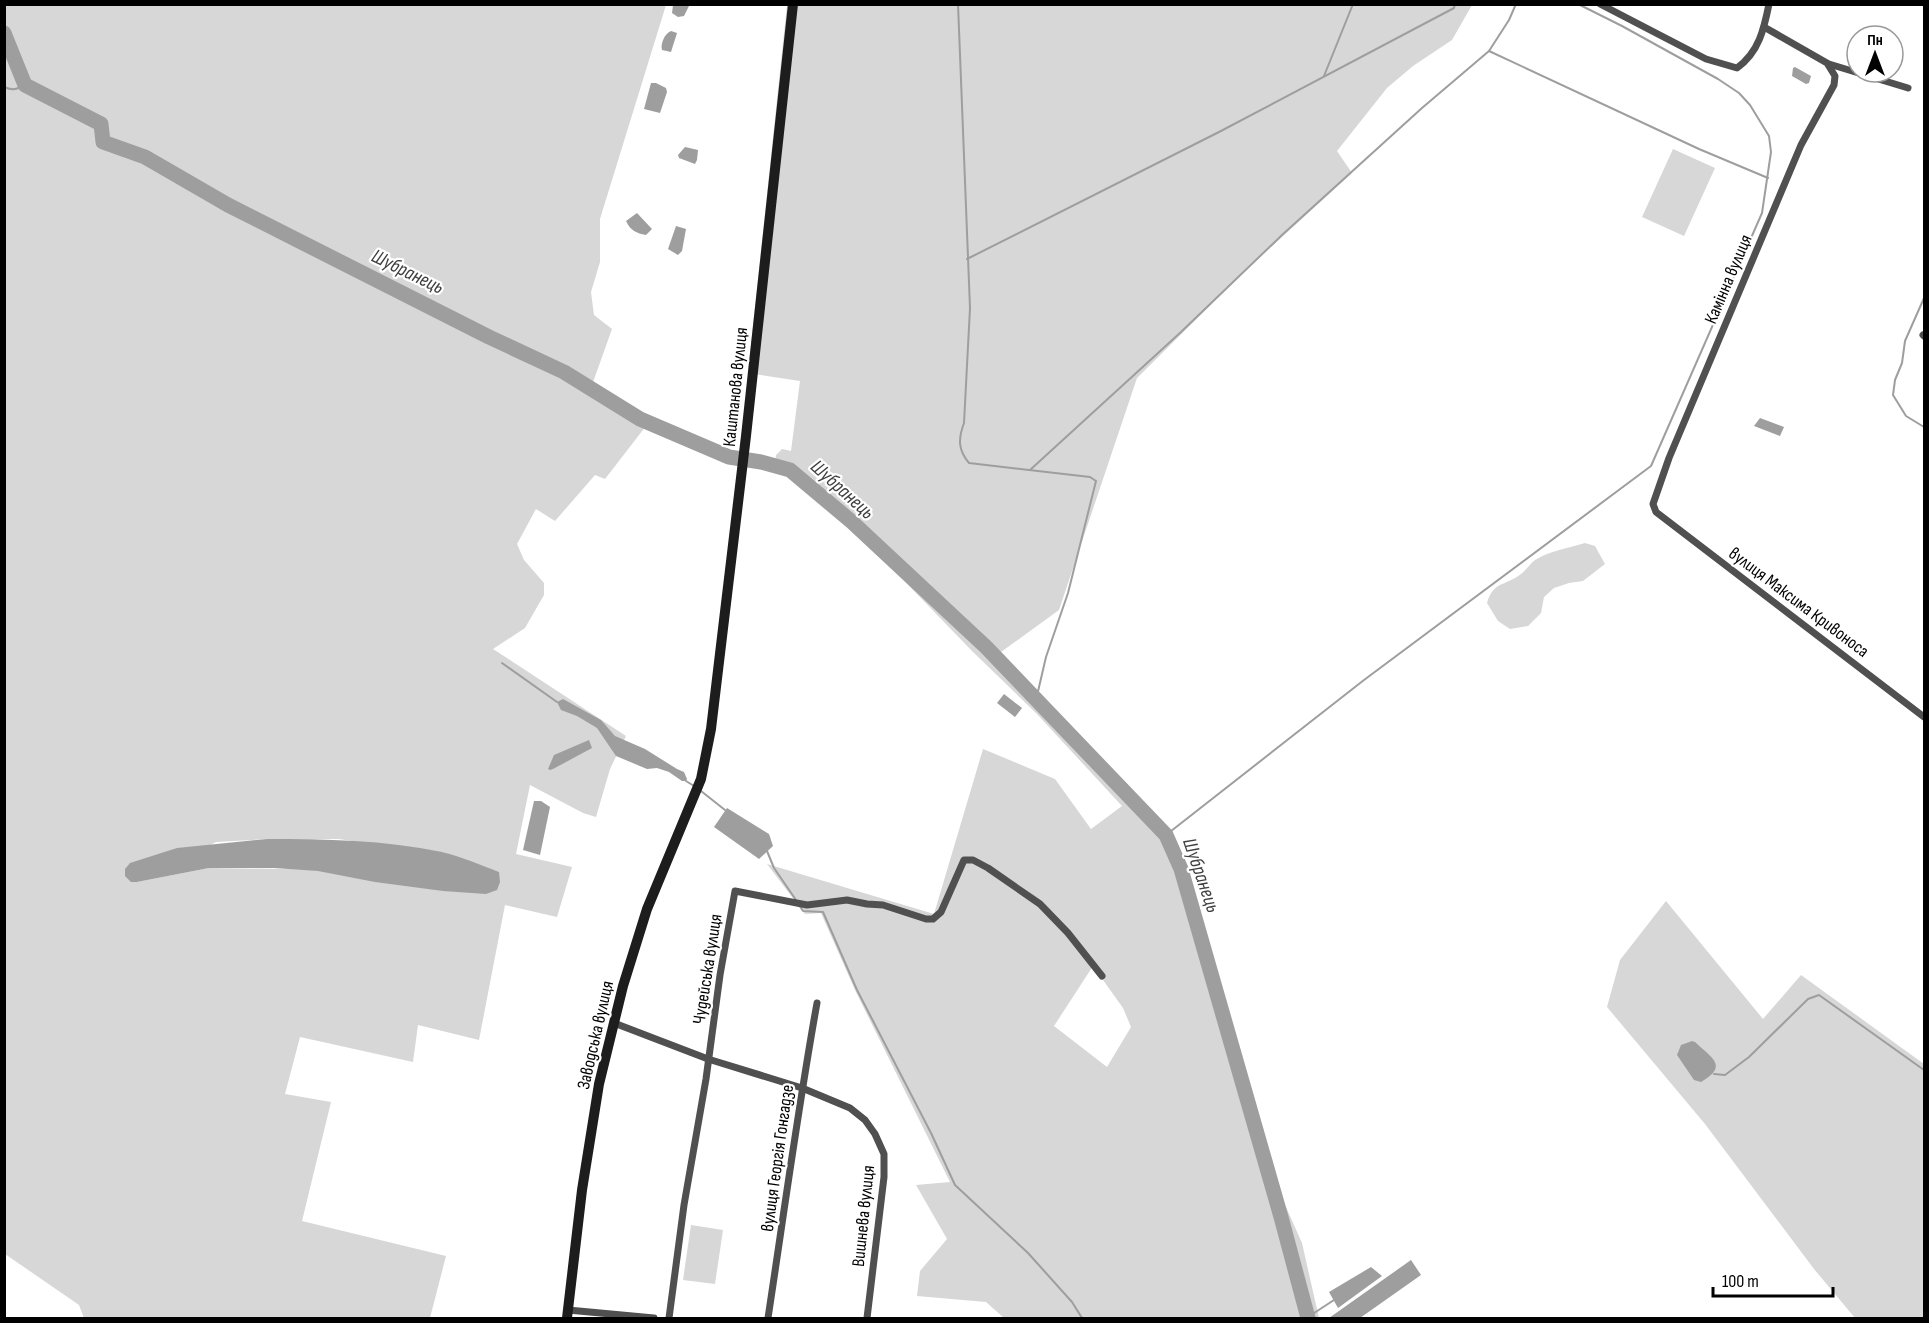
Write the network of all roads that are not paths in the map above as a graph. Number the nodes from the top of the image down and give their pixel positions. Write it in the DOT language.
graph roads {
  1 [pos="793,4"];
  2 [pos="1600,4"];
  3 [pos="1769,4"];
  4 [pos="1764,27"];
  5 [pos="1827,63"];
  6 [pos="1908,88"];
  7 [pos="1656,512"];
  8 [pos="1924,717"];
  9 [pos="702,775"];
  10 [pos="1102,975"];
  11 [pos="817,1003"];
  12 [pos="614,1023"];
  13 [pos="708,1059"];
  14 [pos="802,1088"];
  15 [pos="567,1314"];
  16 [pos="654,1318"];
  17 [pos="669,1318"];
  18 [pos="768,1318"];
  19 [pos="867,1318"];
  1 -- 9 [label="main road, Каштанова вулиця"];
  2 -- 4 [label="street"];
  3 -- 4 [label="street"];
  4 -- 5 [label="street"];
  5 -- 6 [label="street"];
  5 -- 7 [label="street, Камінна вулиця"];
  7 -- 8 [label="street, вулиця Максима Кривоноса"];
  9 -- 12 [label="main road, Заводська вулиця"];
  10 -- 13 [label="street, Чудейська вулиця"];
  11 -- 14 [label="street, вулиця Георгія Гонгадзе"];
  12 -- 13 [label="street, Вишнева вулиця"];
  12 -- 15 [label="main road, Заводська вулиця"];
  13 -- 14 [label="street, Вишнева вулиця"];
  13 -- 17 [label="street, Чудейська вулиця"];
  14 -- 18 [label="street, вулиця Георгія Гонгадзе"];
  14 -- 19 [label="street, Вишнева вулиця"];
  15 -- 16 [label="street"];
}
